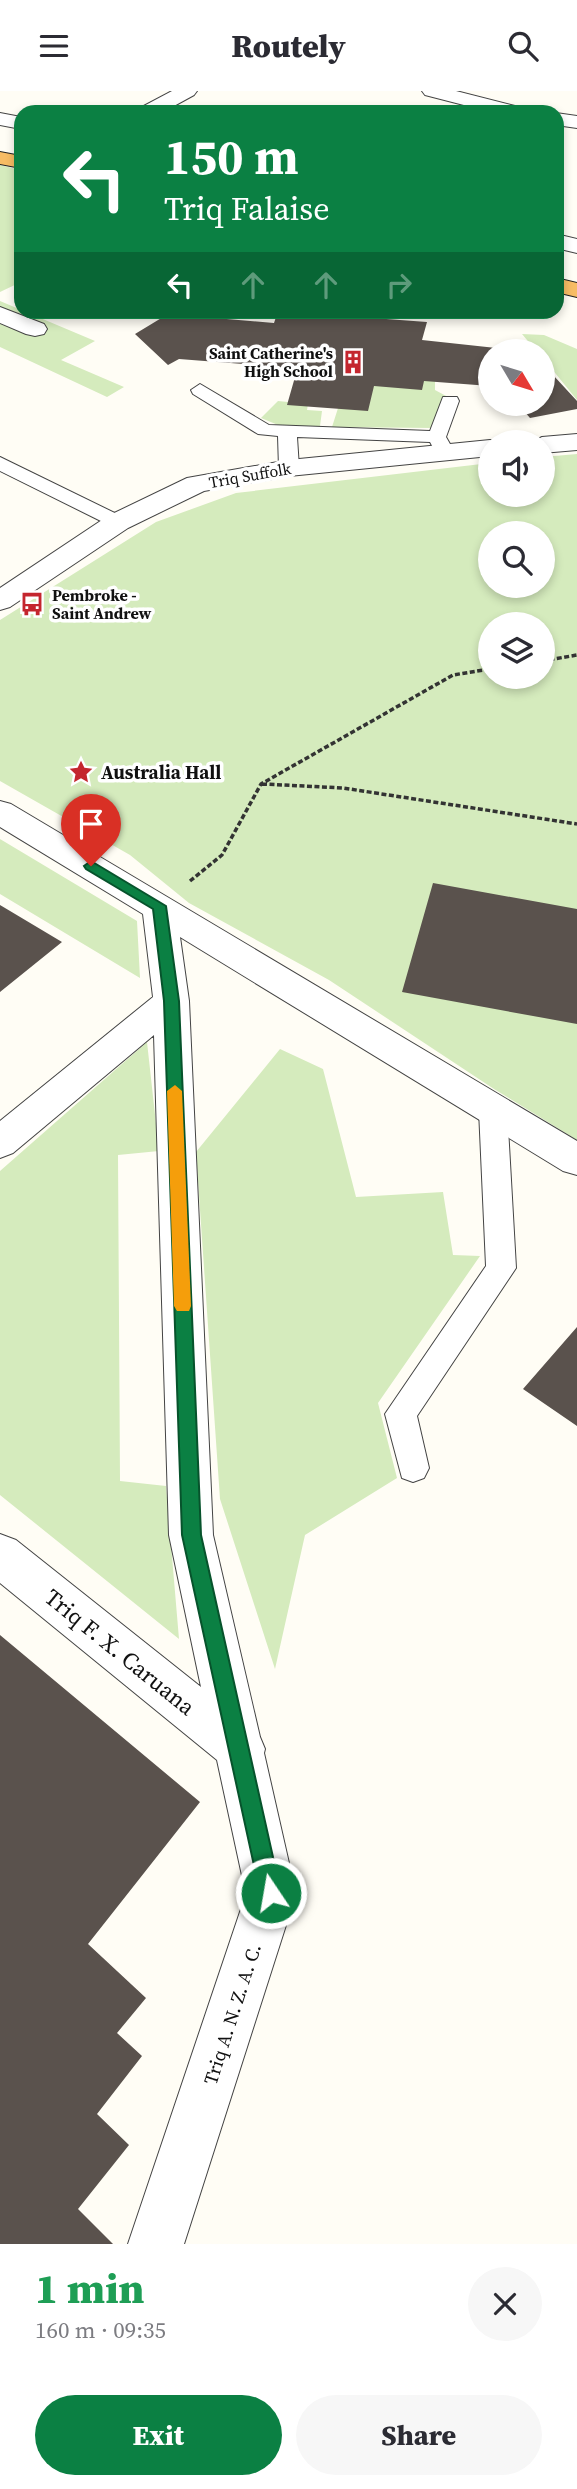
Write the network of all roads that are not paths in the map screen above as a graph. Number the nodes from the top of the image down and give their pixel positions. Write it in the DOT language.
graph roads {
  1 [pos="187,91"];
  2 [pos="432,91"];
  3 [pos="160,105"];
  4 [pos="488,105"];
  5 [pos="0,314"];
  6 [pos="36,329"];
  7 [pos="200,390"];
  8 [pos="450,401"];
  9 [pos="287,432"];
  10 [pos="577,442"];
  11 [pos="440,444"];
  12 [pos="555,444"];
  13 [pos="478,447"];
  14 [pos="0,463"];
  15 [pos="289,468"];
  16 [pos="118,522"];
  17 [pos="0,601"];
  18 [pos="0,812"];
  19 [pos="159,906"];
  20 [pos="171,1001"];
  21 [pos="493,1110"];
  22 [pos="0,1143"];
  23 [pos="577,1160"];
  24 [pos="413,1468"];
  25 [pos="0,1555"];
  26 [pos="241,1749"];
  27 [pos="156,2244"];
  1 -- 3 [label="street"];
  2 -- 4 [label="street"];
  5 -- 6 [label="street"];
  7 -- 9 [label="lane"];
  8 -- 11 [label="lane"];
  9 -- 11 [label="lane"];
  9 -- 15 [label="lane"];
  10 -- 12 [label="street"];
  11 -- 13 [label="street, Triq Suffolk"];
  11 -- 15 [label="street, Triq Suffolk"];
  14 -- 16 [label="lane"];
  15 -- 16 [label="street, Triq Suffolk"];
  16 -- 17 [label="street, Triq Suffolk"];
  18 -- 19 [label="street"];
  19 -- 20 [label="street, Triq A. N. Z. A. C."];
  19 -- 21 [label="street"];
  20 -- 22 [label="street"];
  20 -- 26 [label="street, Triq A. N. Z. A. C."];
  21 -- 23 [label="street"];
  21 -- 24 [label="lane"];
  25 -- 26 [label="street, Triq F. X. Caruana"];
  26 -- 27 [label="street, Triq A. N. Z. A. C."];
}
